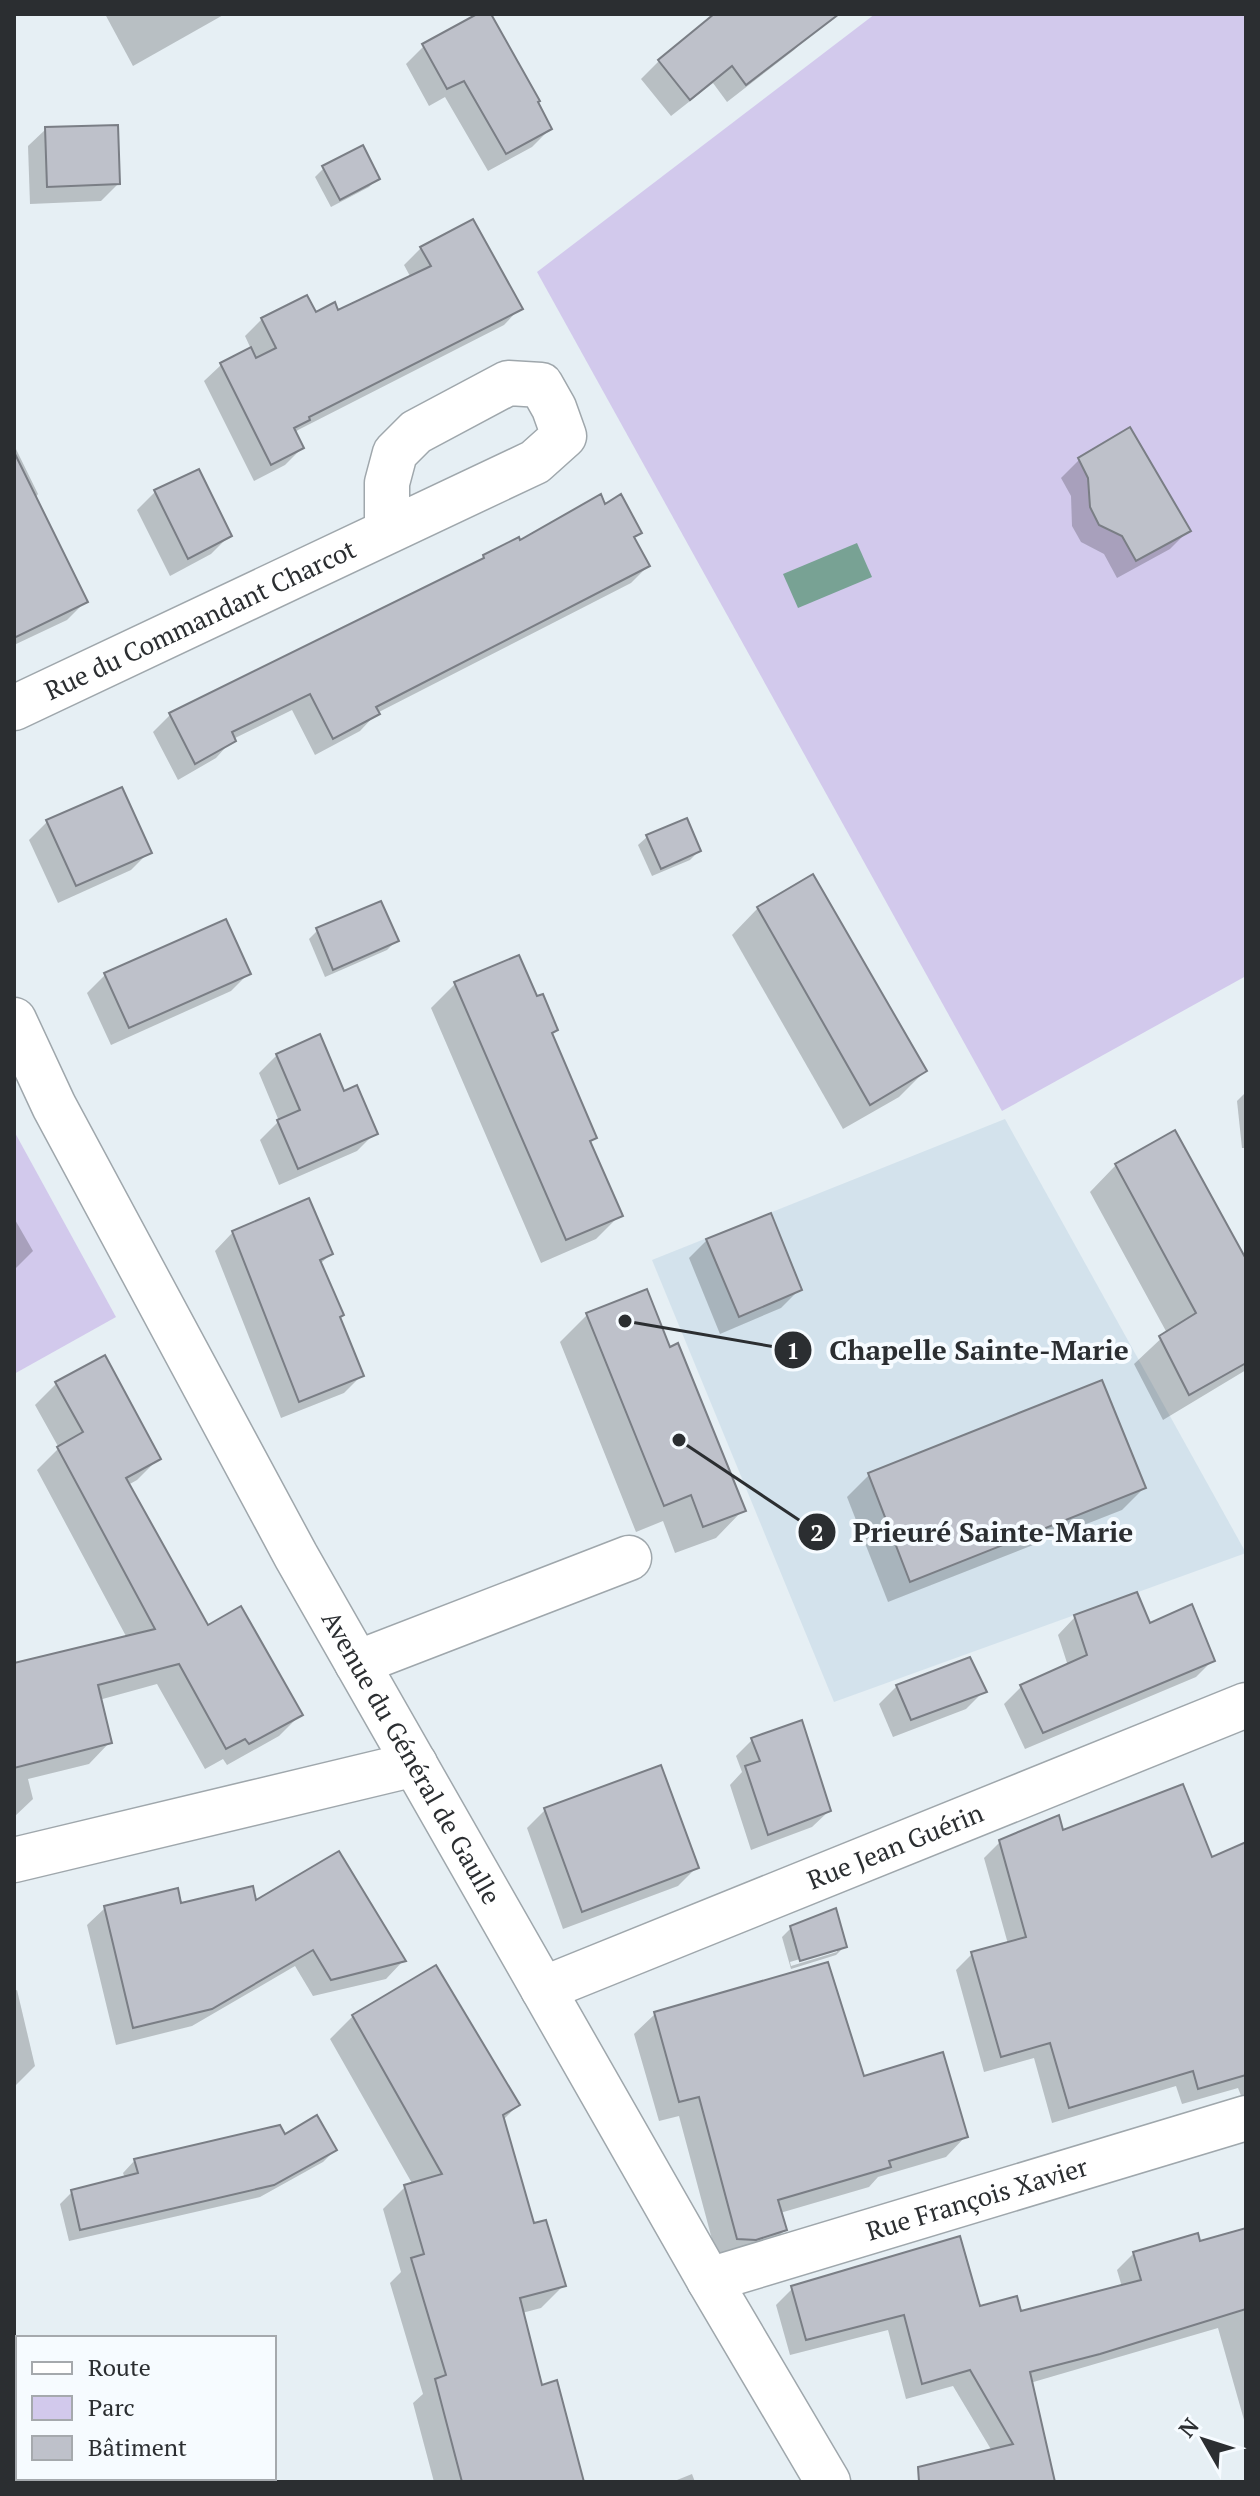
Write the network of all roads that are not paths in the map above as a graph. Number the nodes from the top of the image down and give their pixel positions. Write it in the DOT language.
graph roads {
  1 [pos="387,530"];
  2 [pos="14,708"];
  3 [pos="14,1020"];
  4 [pos="629,1558"];
  5 [pos="357,1663"];
  6 [pos="1246,1705"];
  7 [pos="415,1764"];
  8 [pos="14,1860"];
  9 [pos="543,1989"];
  10 [pos="1246,2118"];
  11 [pos="709,2280"];
  12 [pos="828,2482"];
  1 -- 2 [label="street, Rue du Commandant Charcot"];
  3 -- 5 [label="street, Avenue du Général de Gaulle"];
  4 -- 5 [label="street"];
  5 -- 7 [label="street, Avenue du Général de Gaulle"];
  6 -- 9 [label="street, Rue Jean Guérin"];
  7 -- 8 [label="street"];
  7 -- 9 [label="street, Avenue du Général de Gaulle"];
  9 -- 11 [label="street, Avenue du Général de Gaulle"];
  10 -- 11 [label="street, Rue François Xavier"];
  11 -- 12 [label="street, Avenue du Général de Gaulle"];
}
